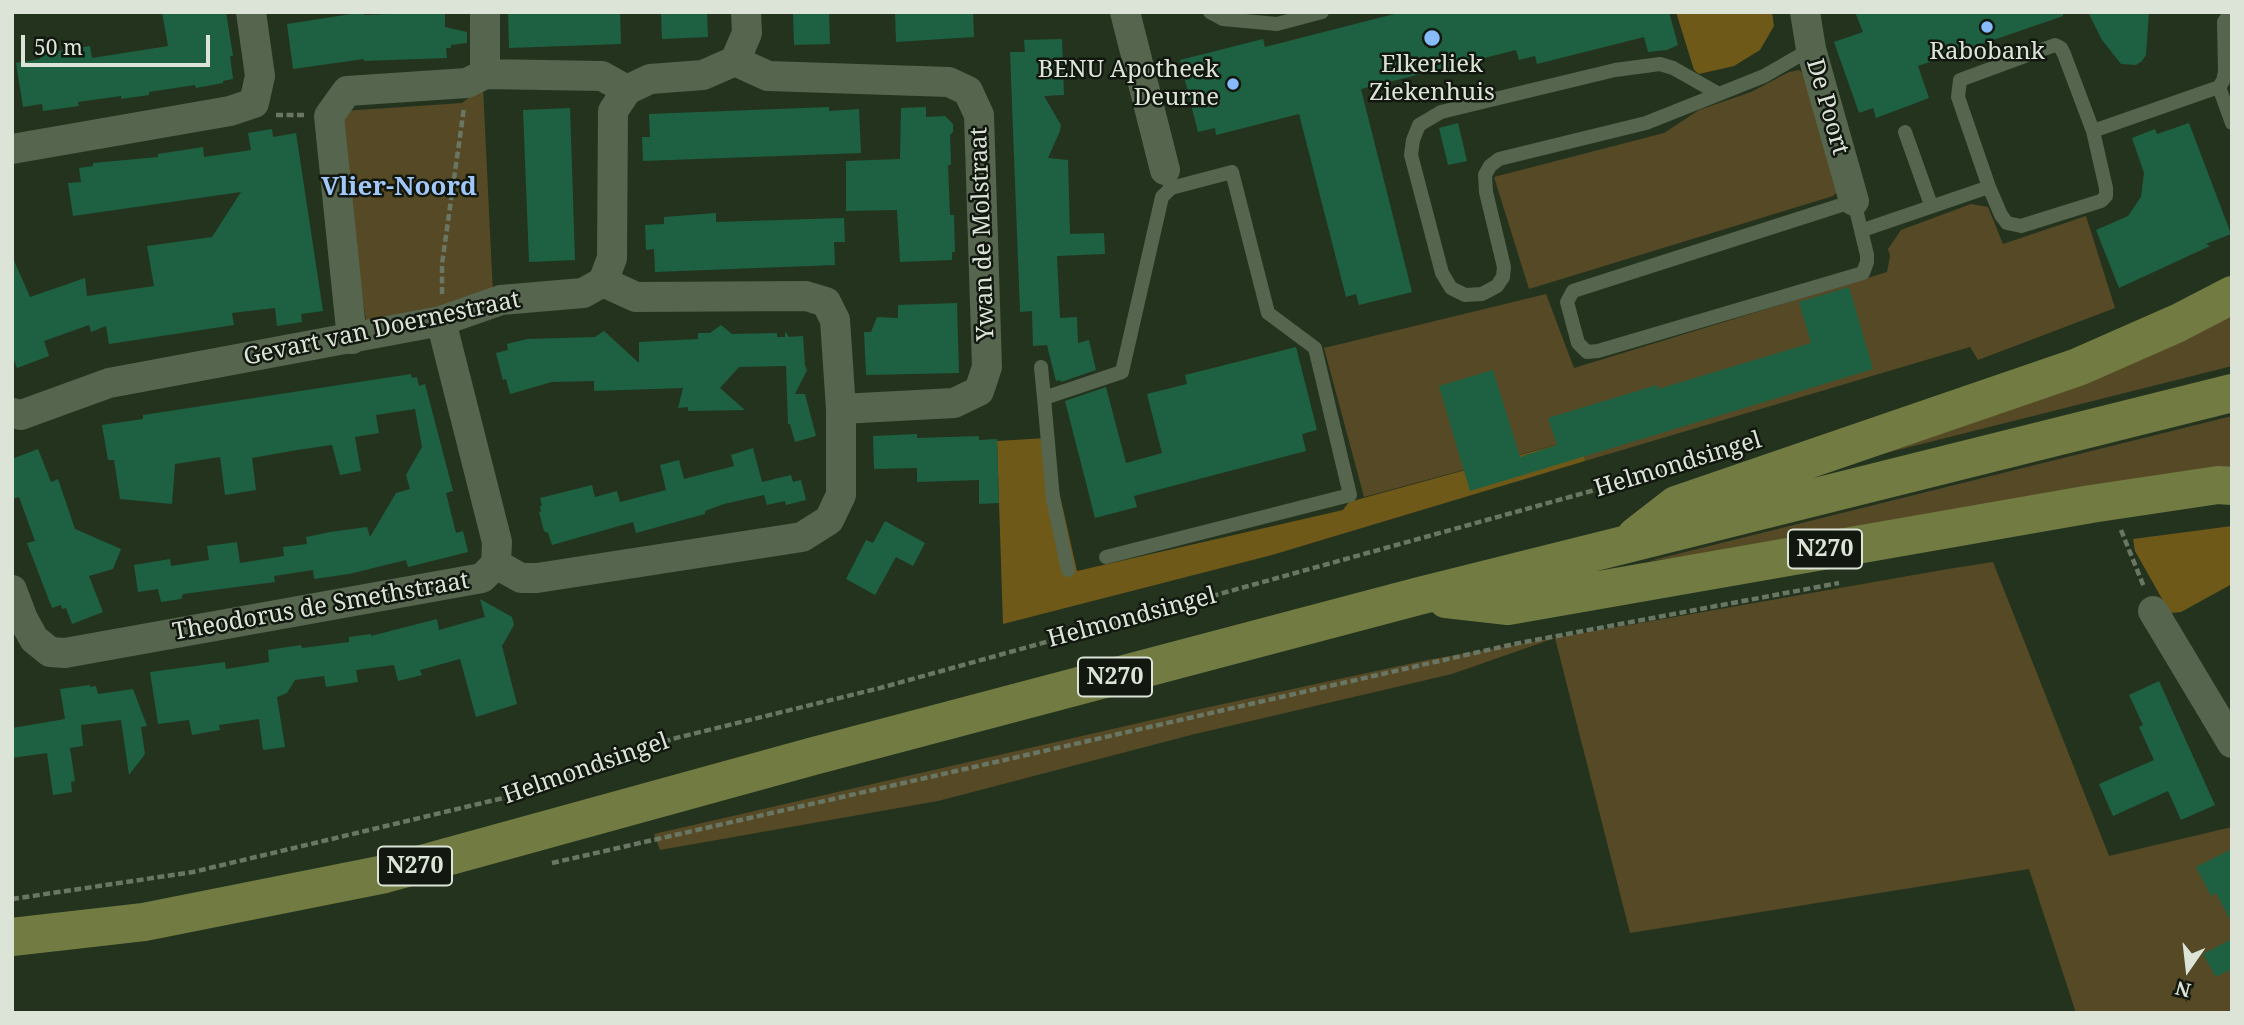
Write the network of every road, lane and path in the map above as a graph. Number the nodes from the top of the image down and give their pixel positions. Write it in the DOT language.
graph roads {
  1 [pos="251,12"];
  2 [pos="485,12"];
  3 [pos="746,12"];
  4 [pos="1125,12"];
  5 [pos="1210,12"];
  6 [pos="1322,12"];
  7 [pos="1805,12"];
  8 [pos="2231,12"];
  9 [pos="1811,49"];
  10 [pos="735,61"];
  11 [pos="476,79"];
  12 [pos="2218,87"];
  13 [pos="627,90"];
  14 [pos="1719,94"];
  15 [pos="254,103"];
  16 [pos="329,116"];
  17 [pos="2232,123"];
  18 [pos="2093,131"];
  19 [pos="1905,132"];
  20 [pos="12,149"];
  21 [pos="1168,179"];
  22 [pos="1989,187"];
  23 [pos="1854,201"];
  24 [pos="1931,205"];
  25 [pos="1863,230"];
  26 [pos="603,282"];
  27 [pos="2232,295"];
  28 [pos="441,321"];
  29 [pos="352,339"];
  30 [pos="1041,367"];
  31 [pos="2232,393"];
  32 [pos="1044,398"];
  33 [pos="841,409"];
  34 [pos="12,413"];
  35 [pos="1757,441"];
  36 [pos="2232,486"];
  37 [pos="2132,525"];
  38 [pos="1626,544"];
  39 [pos="1106,557"];
  40 [pos="496,564"];
  41 [pos="1068,570"];
  42 [pos="1851,580"];
  43 [pos="12,590"];
  44 [pos="1419,596"];
  45 [pos="2153,611"];
  46 [pos="2232,743"];
  47 [pos="548,864"];
  48 [pos="12,899"];
  49 [pos="12,936"];
  1 -- 15 [label="street"];
  2 -- 11 [label="street"];
  3 -- 10 [label="street"];
  4 -- 21 [label="street"];
  5 -- 6 [label="lane"];
  7 -- 9 [label="street, De Poort"];
  8 -- 12 [label="lane"];
  9 -- 14 [label="lane"];
  9 -- 23 [label="street, De Poort"];
  10 -- 13 [label="street"];
  10 -- 33 [label="street, Ywan de Molstraat"];
  11 -- 13 [label="street"];
  11 -- 16 [label="street"];
  11 -- 28 [label="path"];
  12 -- 17 [label="lane"];
  12 -- 18 [label="lane"];
  13 -- 26 [label="street"];
  14 -- 14 [label="lane"];
  15 -- 16 [label="path"];
  15 -- 20 [label="street"];
  16 -- 29 [label="street"];
  18 -- 22 [label="lane"];
  18 -- 22 [label="lane"];
  19 -- 24 [label="lane"];
  21 -- 32 [label="lane"];
  21 -- 39 [label="lane"];
  22 -- 24 [label="lane"];
  23 -- 25 [label="lane"];
  23 -- 25 [label="lane"];
  24 -- 25 [label="lane"];
  26 -- 28 [label="street, Gevart van Doernestraat"];
  26 -- 33 [label="street"];
  27 -- 38 [label="main road, N270"];
  28 -- 29 [label="street, Gevart van Doernestraat"];
  28 -- 40 [label="street, Theodorus de Smethstraat"];
  29 -- 34 [label="street, Gevart van Doernestraat"];
  30 -- 32 [label="lane"];
  31 -- 38 [label="main road, Helmondsingel / N270"];
  32 -- 41 [label="lane"];
  33 -- 40 [label="street"];
  35 -- 48 [label="path, Helmondsingel"];
  36 -- 44 [label="main road, N270"];
  37 -- 45 [label="path"];
  38 -- 44 [label="main road, Helmondsingel / N270"];
  40 -- 43 [label="street, Theodorus de Smethstraat"];
  42 -- 47 [label="path"];
  44 -- 49 [label="main road, Helmondsingel / N270"];
  45 -- 46 [label="street"];
}
